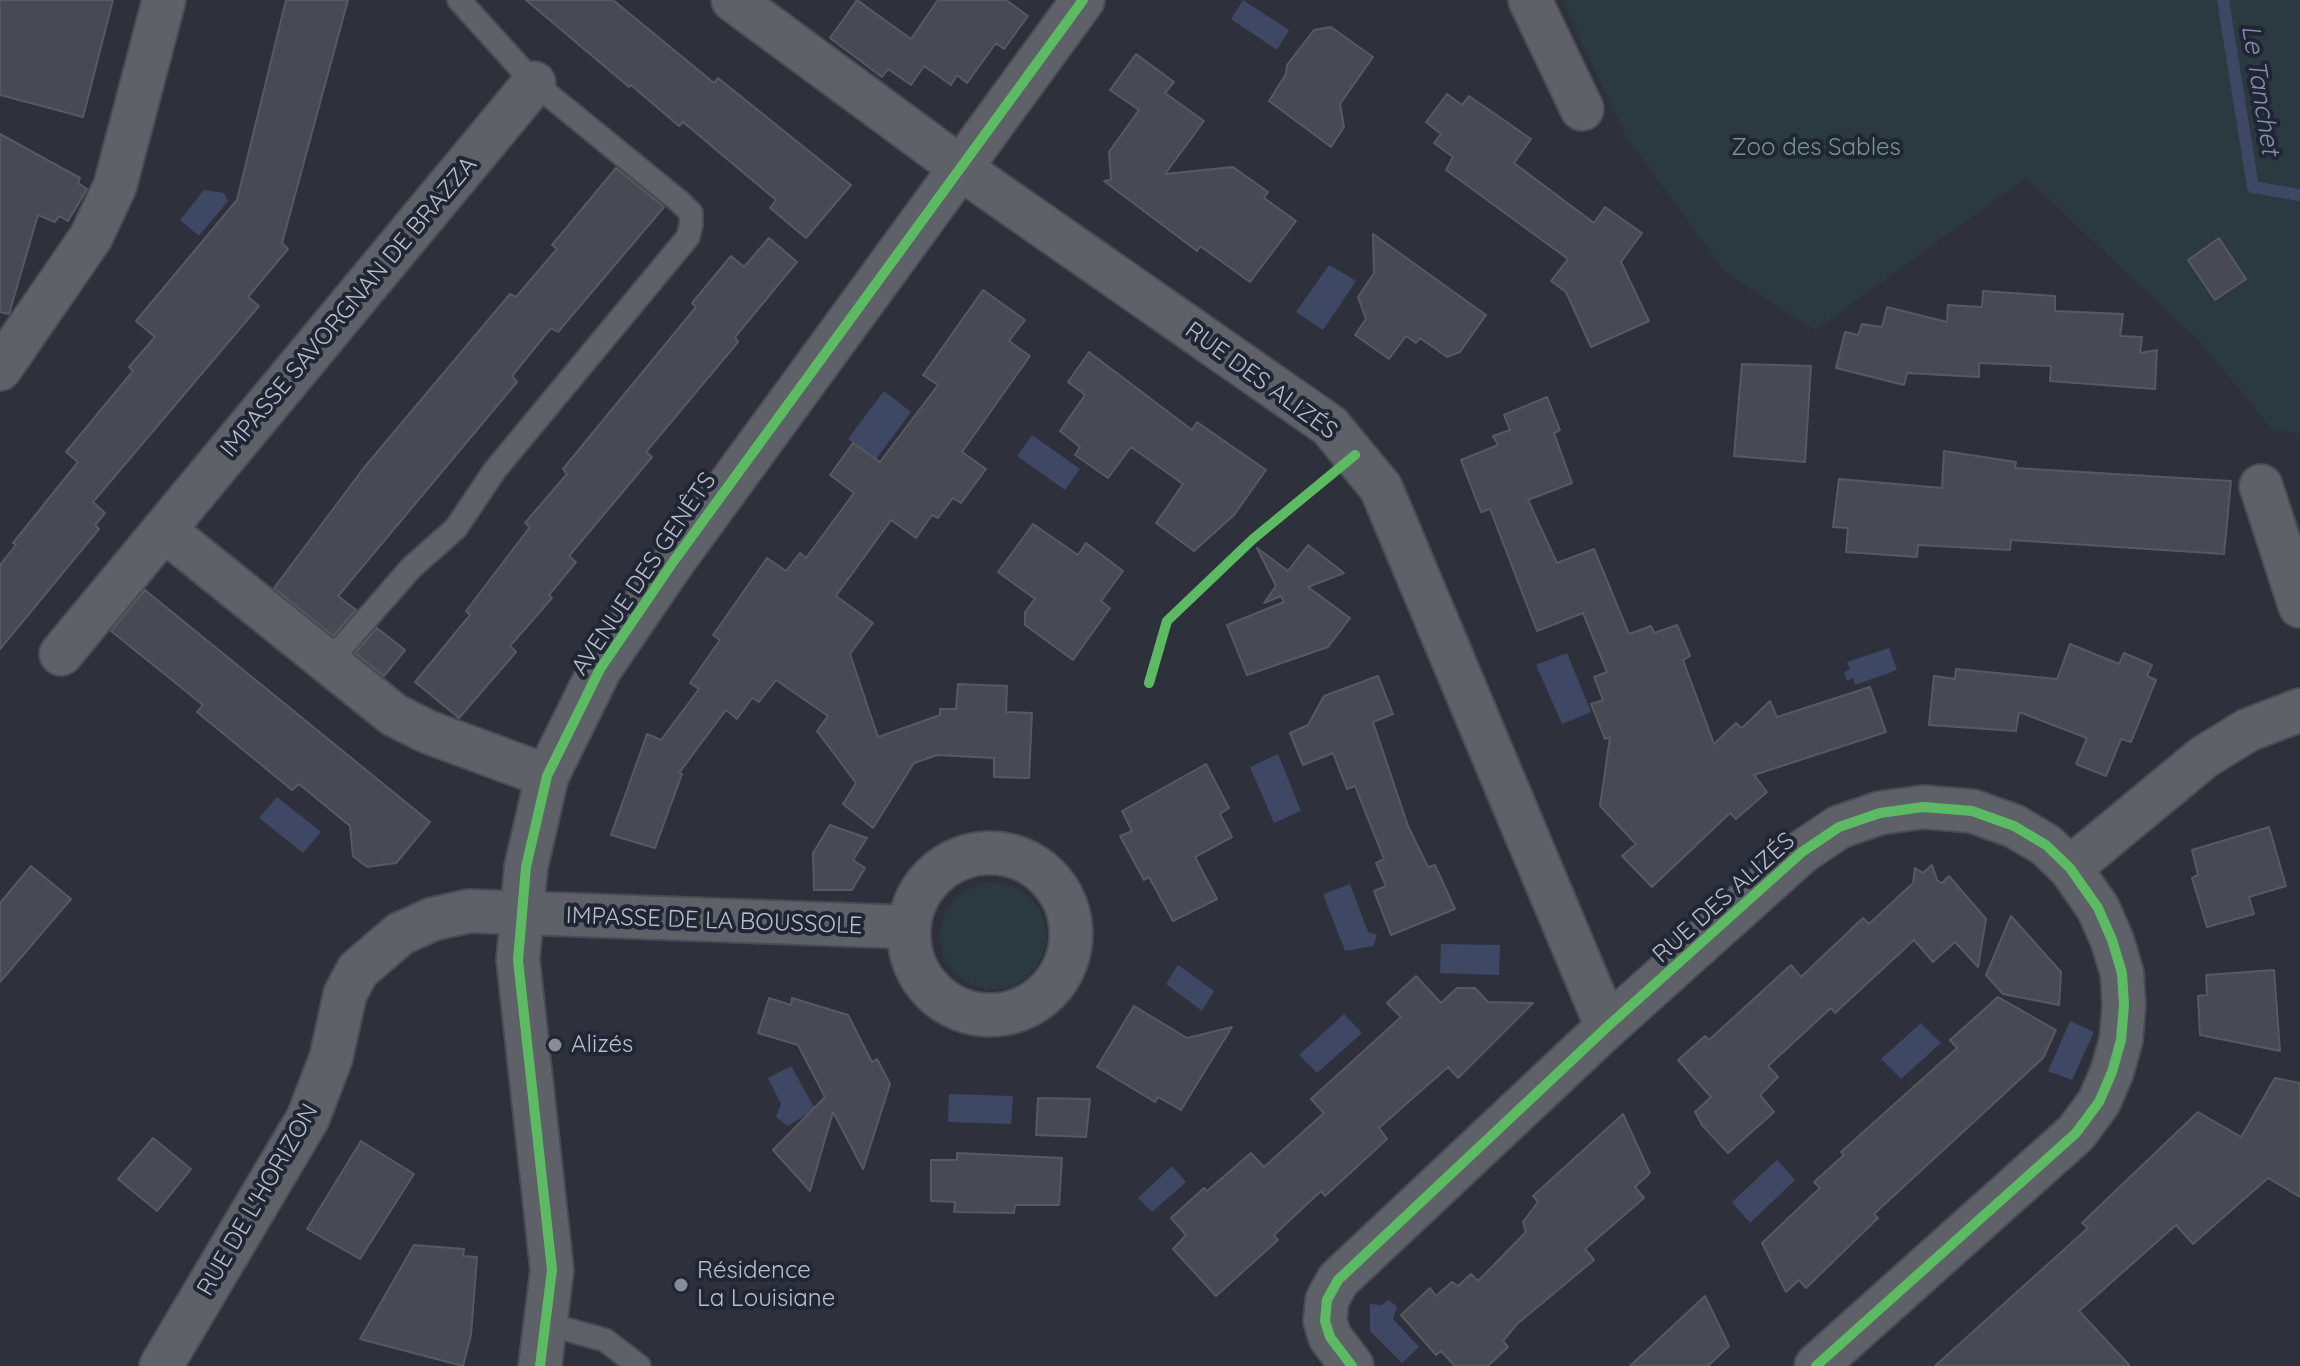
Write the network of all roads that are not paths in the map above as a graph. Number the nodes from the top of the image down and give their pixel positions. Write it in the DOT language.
graph roads {
  1 [pos="164,0"];
  2 [pos="459,0"];
  3 [pos="733,0"];
  4 [pos="1083,0"];
  5 [pos="1530,0"];
  6 [pos="534,83"];
  7 [pos="1582,109"];
  8 [pos="961,167"];
  9 [pos="0,369"];
  10 [pos="2261,486"];
  11 [pos="164,530"];
  12 [pos="2300,606"];
  13 [pos="61,654"];
  14 [pos="328,663"];
  15 [pos="2300,710"];
  16 [pos="547,776"];
  17 [pos="2070,868"];
  18 [pos="520,915"];
  19 [pos="908,927"];
  20 [pos="1607,1027"];
  21 [pos="547,1324"];
  22 [pos="161,1366"];
  23 [pos="540,1366"];
  24 [pos="639,1366"];
  25 [pos="1352,1366"];
  26 [pos="1816,1366"];
  1 -- 9 [label="street"];
  2 -- 6 [label="lane"];
  3 -- 8 [label="street, RUE DES ALIZÉS"];
  4 -- 8 [label="street, AVENUE DES GENÊTS"];
  5 -- 7 [label="street"];
  6 -- 11 [label="street, IMPASSE SAVORGNAN DE BRAZZA"];
  6 -- 14 [label="lane"];
  8 -- 16 [label="street, AVENUE DES GENÊTS"];
  8 -- 20 [label="street, RUE DES ALIZÉS"];
  10 -- 12 [label="street"];
  11 -- 13 [label="street, IMPASSE SAVORGNAN DE BRAZZA"];
  11 -- 14 [label="street"];
  14 -- 16 [label="street"];
  15 -- 17 [label="street"];
  16 -- 18 [label="street, AVENUE DES GENÊTS"];
  17 -- 20 [label="street, RUE DES ALIZÉS"];
  17 -- 26 [label="street, RUE DES ALIZÉS"];
  18 -- 19 [label="street, IMPASSE DE LA BOUSSOLE"];
  18 -- 21 [label="street, AVENUE DES GENÊTS"];
  18 -- 22 [label="street, RUE DE L'HORIZON"];
  20 -- 25 [label="street, RUE DES ALIZÉS"];
  21 -- 23 [label="street, AVENUE DES GENÊTS"];
  21 -- 24 [label="lane"];
}
